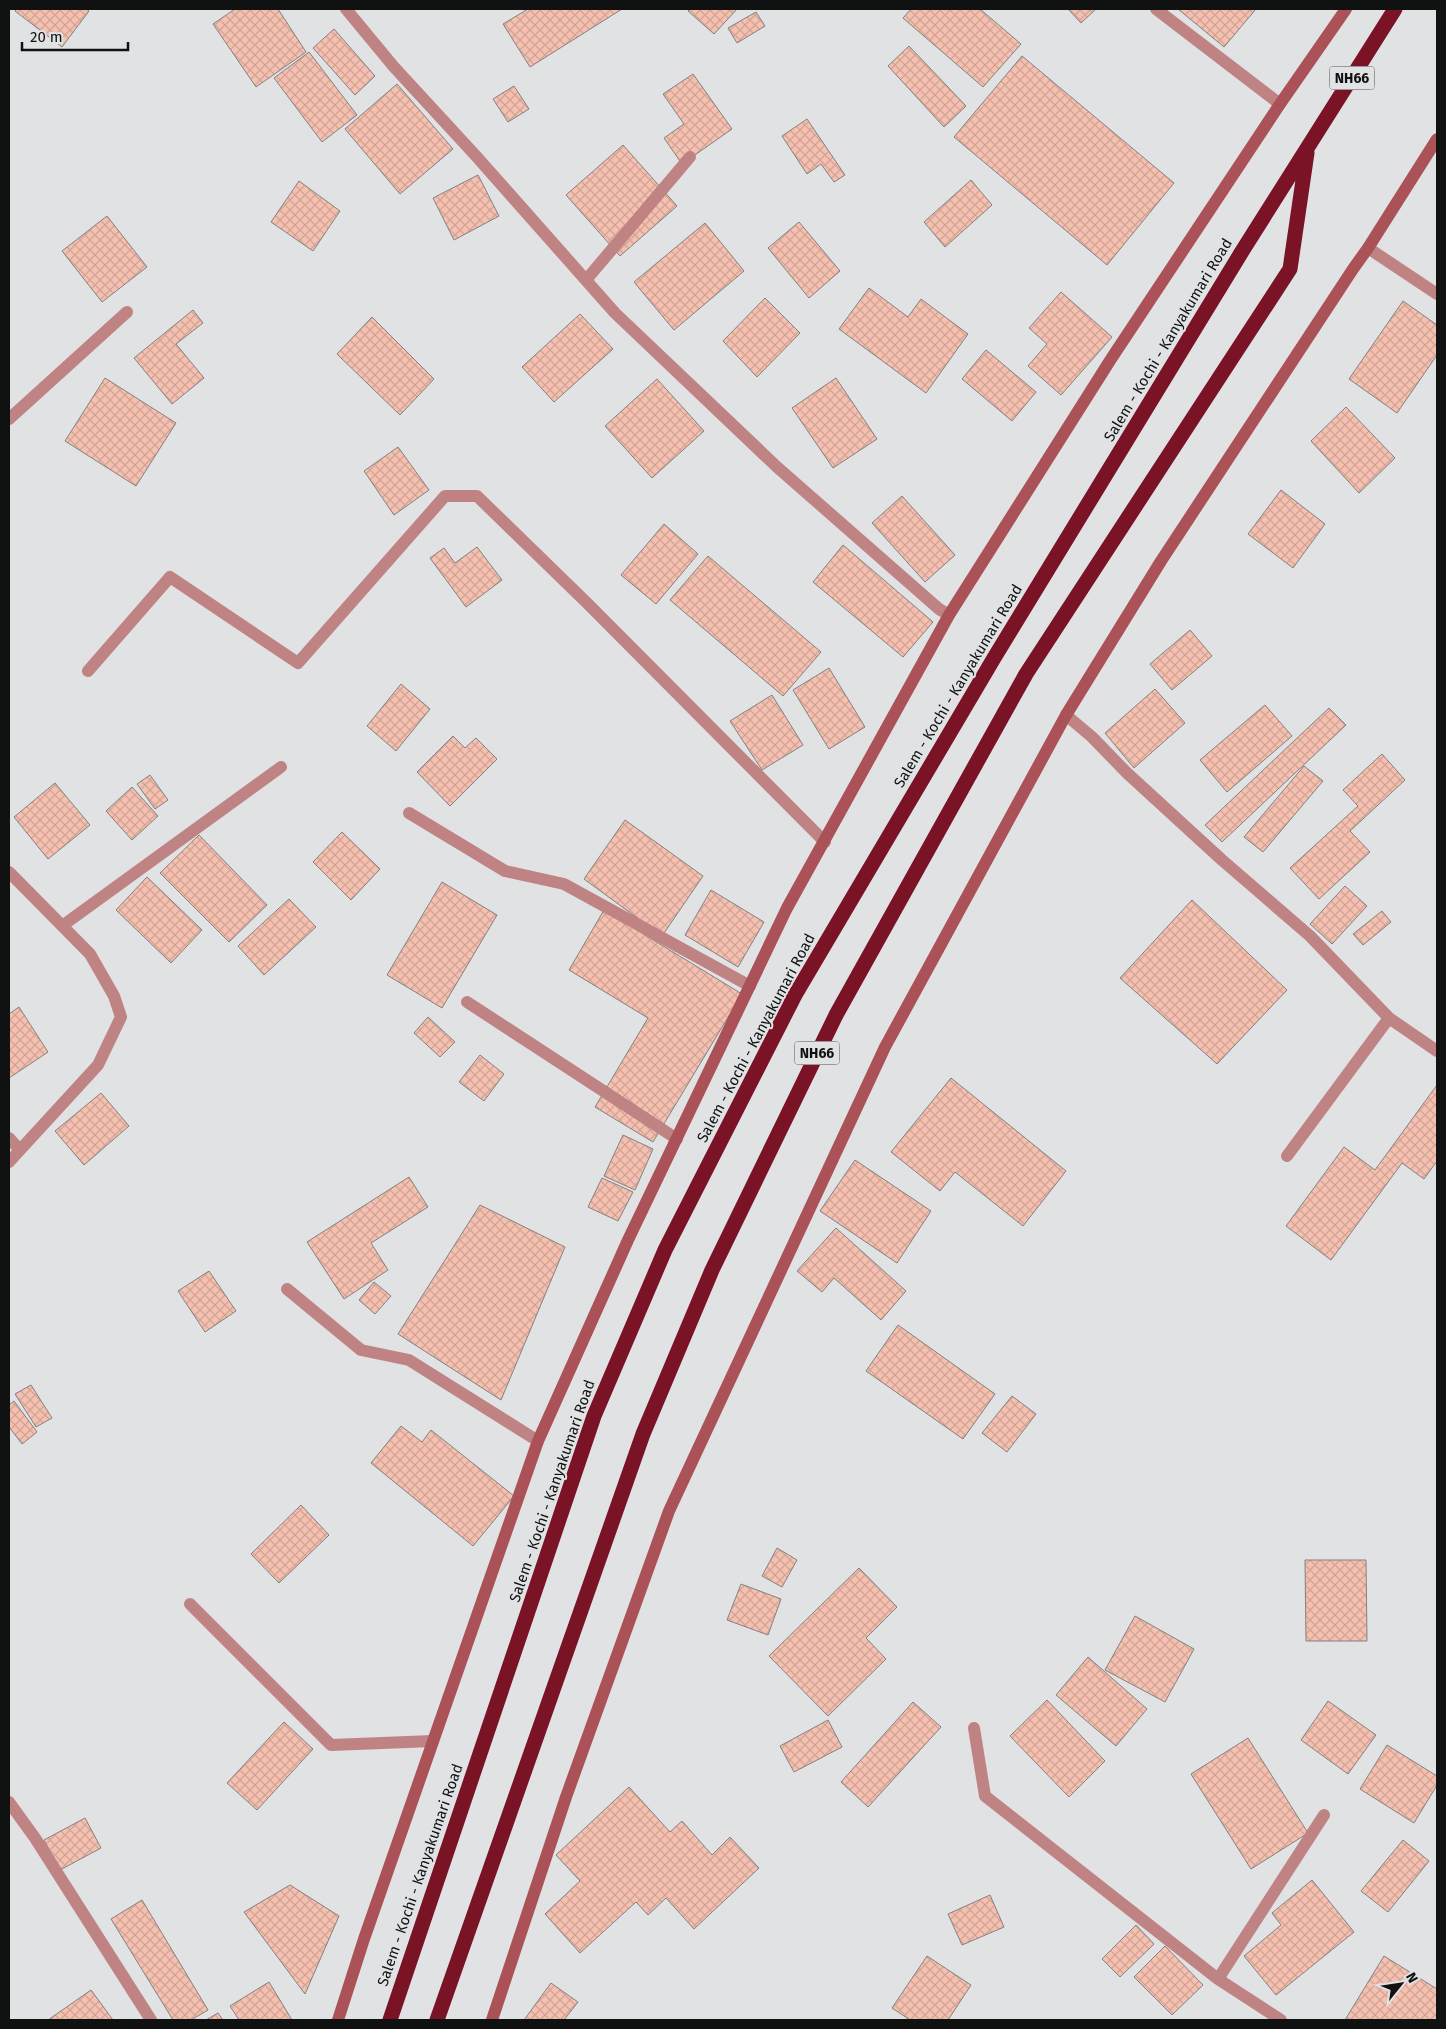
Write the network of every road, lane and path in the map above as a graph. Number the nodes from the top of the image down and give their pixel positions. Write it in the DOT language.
graph roads {
  1 [pos="1156,9"];
  2 [pos="1346,9"];
  3 [pos="1396,9"];
  4 [pos="349,10"];
  5 [pos="1280,104"];
  6 [pos="1437,139"];
  7 [pos="1308,147"];
  8 [pos="690,157"];
  9 [pos="1368,248"];
  10 [pos="586,280"];
  11 [pos="1437,294"];
  12 [pos="127,312"];
  13 [pos="9,419"];
  14 [pos="949,615"];
  15 [pos="88,670"];
  16 [pos="1066,715"];
  17 [pos="281,767"];
  18 [pos="409,813"];
  19 [pos="824,842"];
  20 [pos="9,872"];
  21 [pos="62,926"];
  22 [pos="750,986"];
  23 [pos="467,1002"];
  24 [pos="1389,1018"];
  25 [pos="1437,1051"];
  26 [pos="9,1138"];
  27 [pos="677,1139"];
  28 [pos="20,1150"];
  29 [pos="1287,1156"];
  30 [pos="9,1162"];
  31 [pos="287,1289"];
  32 [pos="538,1441"];
  33 [pos="190,1604"];
  34 [pos="974,1728"];
  35 [pos="433,1741"];
  36 [pos="9,1802"];
  37 [pos="1324,1815"];
  38 [pos="1218,1980"];
  39 [pos="151,2020"];
  40 [pos="338,2020"];
  41 [pos="390,2020"];
  42 [pos="437,2020"];
  43 [pos="492,2020"];
  44 [pos="1281,2020"];
  1 -- 5 [label="street"];
  2 -- 5 [label="street"];
  3 -- 7 [label="highway, Salem - Kochi - Kanyakumari Road / NH66"];
  4 -- 10 [label="street"];
  5 -- 14 [label="street"];
  6 -- 9 [label="street"];
  7 -- 41 [label="highway, Salem - Kochi - Kanyakumari Road / NH66"];
  7 -- 42 [label="highway, Salem - Kochi - Kanyakumari Road / NH66"];
  8 -- 10 [label="street"];
  9 -- 11 [label="street"];
  9 -- 16 [label="street"];
  10 -- 14 [label="street"];
  12 -- 13 [label="street"];
  14 -- 19 [label="street"];
  15 -- 19 [label="street"];
  16 -- 24 [label="street"];
  16 -- 43 [label="street"];
  17 -- 21 [label="street"];
  18 -- 22 [label="street"];
  19 -- 22 [label="street"];
  20 -- 21 [label="street"];
  21 -- 28 [label="street"];
  22 -- 27 [label="street"];
  23 -- 27 [label="street"];
  24 -- 25 [label="street"];
  24 -- 29 [label="street"];
  26 -- 28 [label="street"];
  27 -- 32 [label="street"];
  28 -- 30 [label="street"];
  31 -- 32 [label="street"];
  32 -- 35 [label="street"];
  33 -- 35 [label="street"];
  34 -- 38 [label="street"];
  35 -- 40 [label="street"];
  36 -- 39 [label="street"];
  37 -- 38 [label="street"];
  38 -- 44 [label="street"];
}
